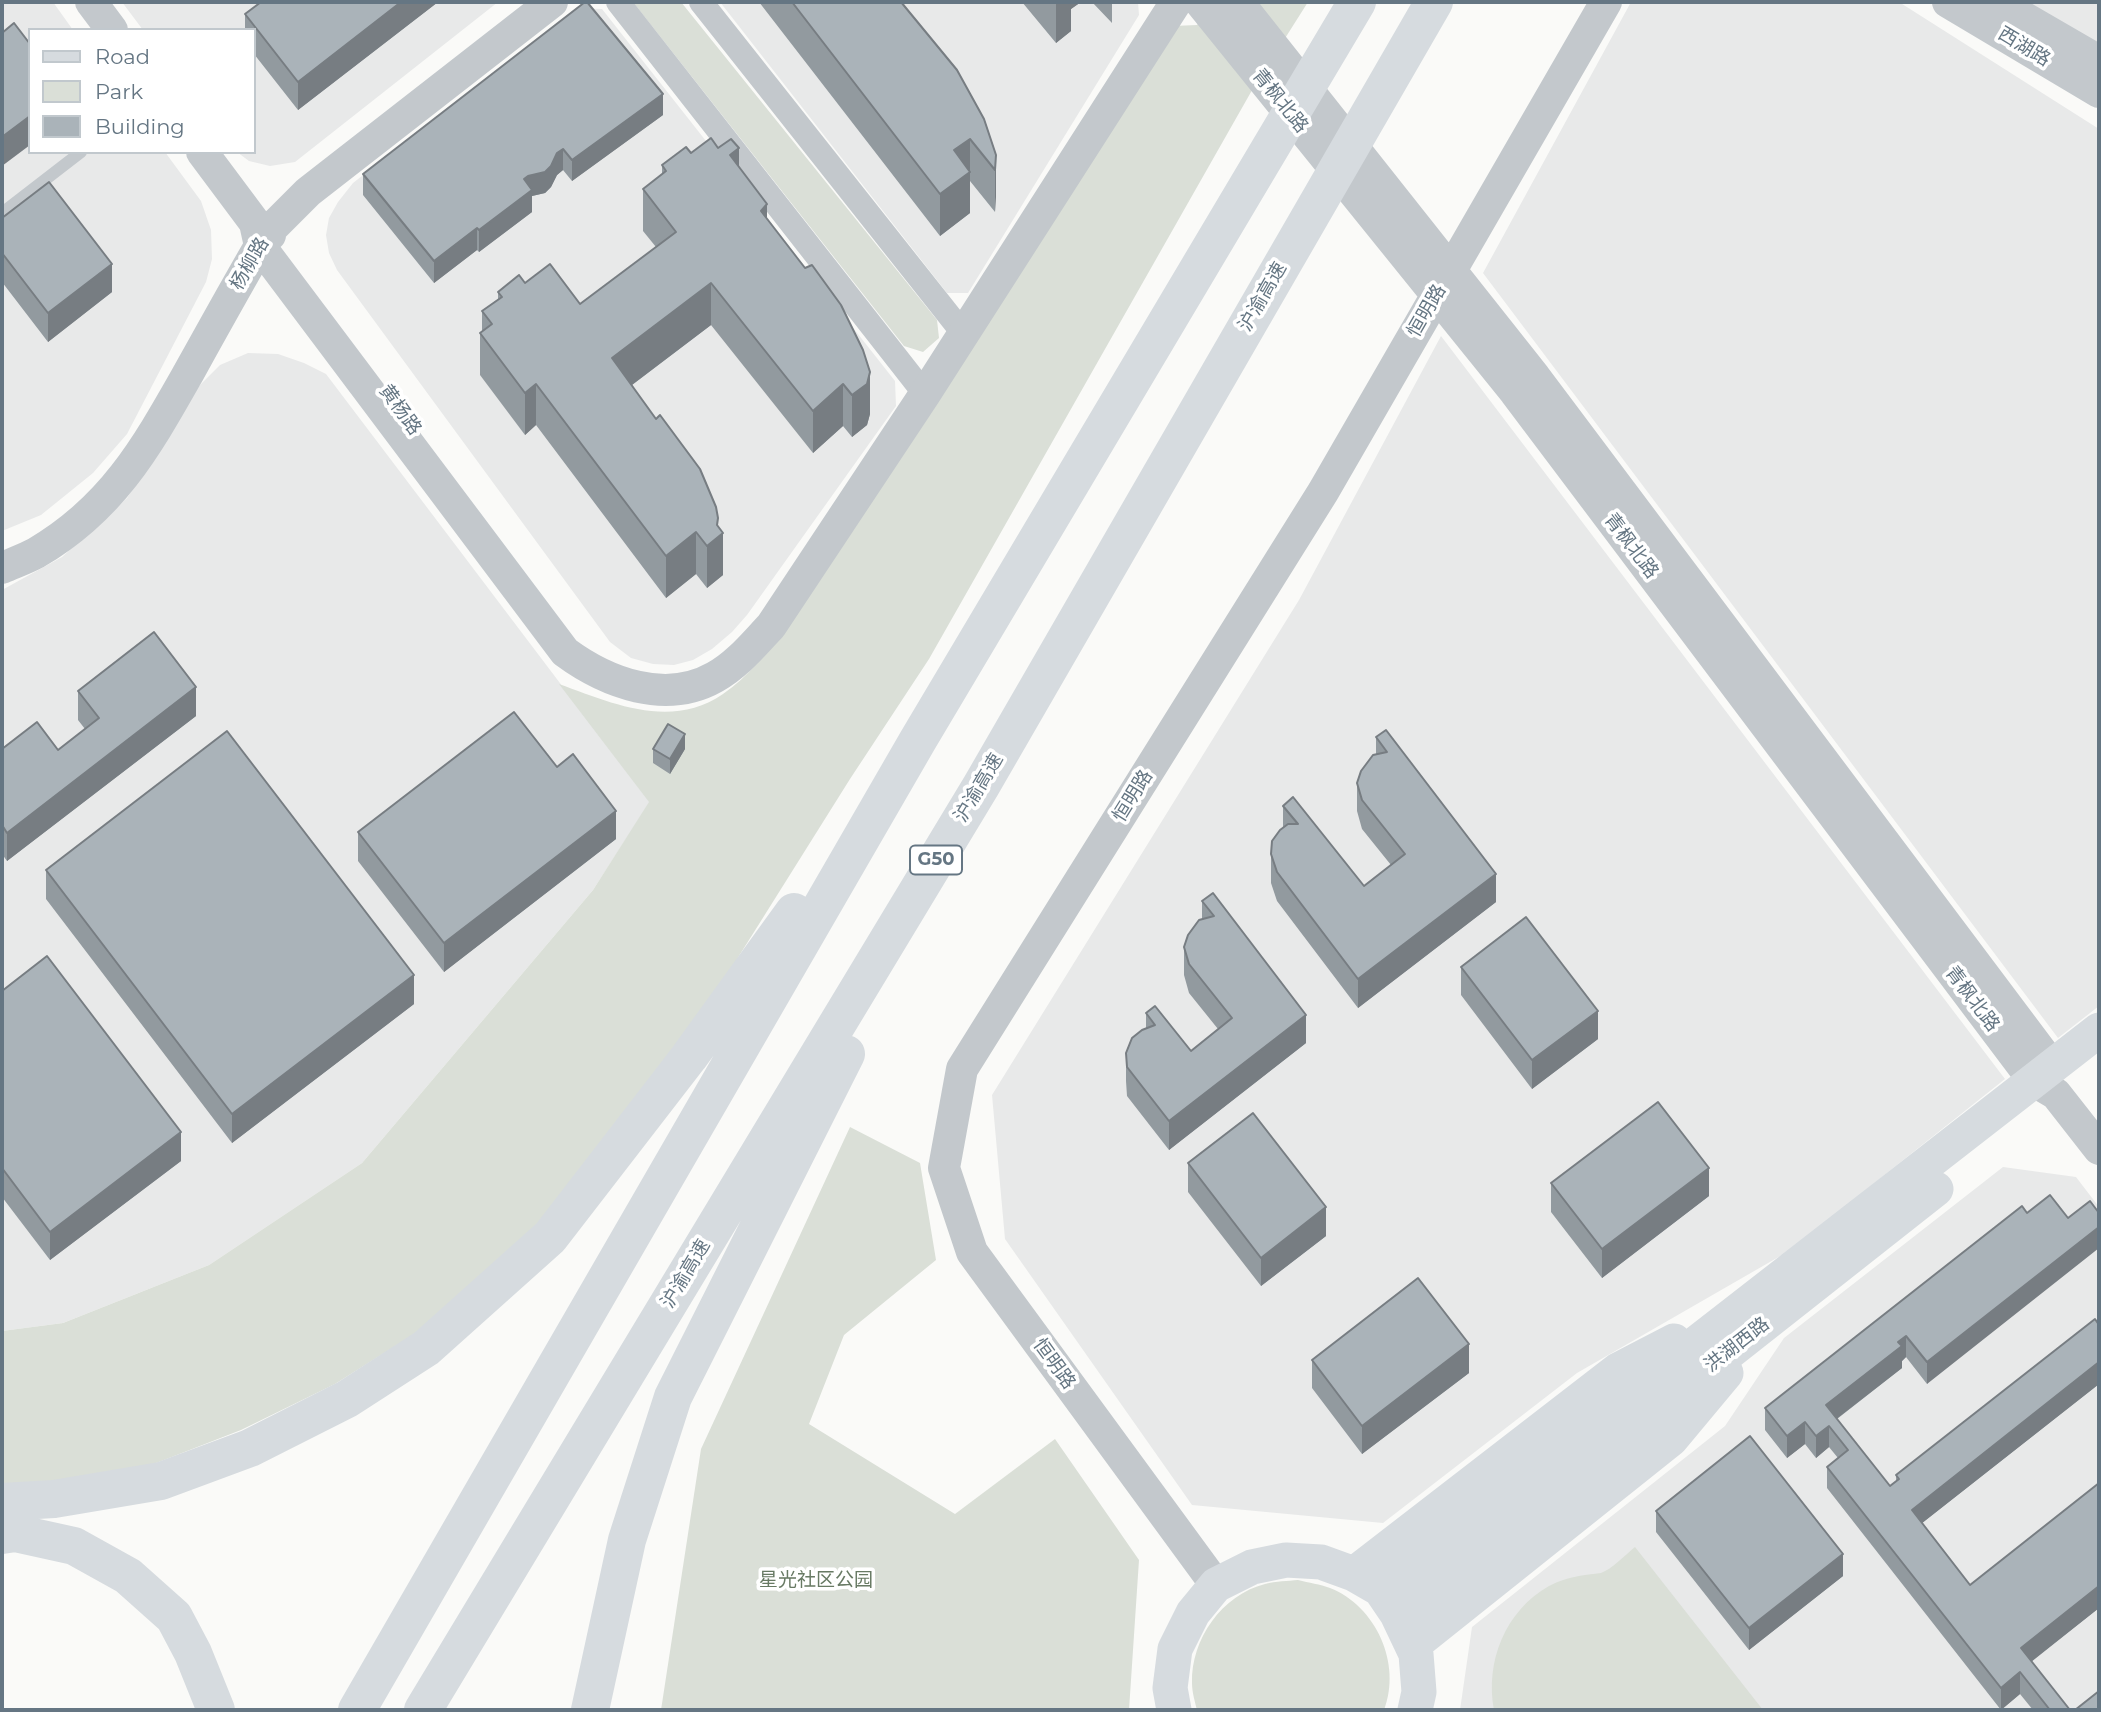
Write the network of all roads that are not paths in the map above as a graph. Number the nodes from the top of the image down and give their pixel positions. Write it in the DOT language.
graph roads {
  1 [pos="91,2"];
  2 [pos="523,2"];
  3 [pos="552,2"];
  4 [pos="618,2"];
  5 [pos="701,2"];
  6 [pos="1238,2"];
  7 [pos="1357,2"];
  8 [pos="1434,2"];
  9 [pos="1606,2"];
  10 [pos="1948,2"];
  11 [pos="1997,2"];
  12 [pos="1193,4"];
  13 [pos="110,28"];
  14 [pos="2099,61"];
  15 [pos="2099,92"];
  16 [pos="78,154"];
  17 [pos="203,154"];
  18 [pos="2,213"];
  19 [pos="261,234"];
  20 [pos="964,333"];
  21 [pos="1525,384"];
  22 [pos="925,394"];
  23 [pos="2,550"];
  24 [pos="2,568"];
  25 [pos="918,740"];
  26 [pos="981,786"];
  27 [pos="2099,1030"];
  28 [pos="2048,1081"];
  29 [pos="2099,1149"];
  30 [pos="1761,1310"];
  31 [pos="2,1502"];
  32 [pos="2,1535"];
  33 [pos="1216,1585"];
  34 [pos="1377,1592"];
  35 [pos="1413,1646"];
  36 [pos="216,1710"];
  37 [pos="357,1710"];
  38 [pos="423,1710"];
  39 [pos="590,1710"];
  40 [pos="1174,1710"];
  41 [pos="1415,1710"];
  1 -- 13 [label="street"];
  2 -- 19 [label="street, 杨柳路"];
  3 -- 19 [label="street, 杨柳路"];
  4 -- 22 [label="street"];
  5 -- 20 [label="street"];
  6 -- 21 [label="street, 青枫北路"];
  7 -- 25 [label="highway"];
  8 -- 26 [label="highway, 沪渝高速 / G50"];
  9 -- 33 [label="street, 恒明路"];
  10 -- 15 [label="street, 西湖路"];
  11 -- 14 [label="street, 西湖路"];
  12 -- 20 [label="street"];
  12 -- 21 [label="street, 青枫北路"];
  16 -- 18 [label="lane"];
  17 -- 19 [label="street, 黄杨路"];
  19 -- 22 [label="street, 黄杨路"];
  19 -- 23 [label="street, 杨柳路"];
  19 -- 24 [label="street, 杨柳路"];
  20 -- 22 [label="street"];
  21 -- 28 [label="street, 青枫北路"];
  25 -- 31 [label="highway"];
  25 -- 37 [label="highway"];
  26 -- 38 [label="highway, 沪渝高速 / G50"];
  26 -- 39 [label="highway"];
  27 -- 28 [label="main road, 洪湖西路"];
  28 -- 29 [label="street, 青枫北路"];
  28 -- 30 [label="main road, 洪湖西路"];
  30 -- 34 [label="main road, 洪湖西路"];
  30 -- 34 [label="main road"];
  30 -- 35 [label="main road"];
  32 -- 36 [label="highway"];
  33 -- 34 [label="main road"];
  33 -- 40 [label="main road"];
  34 -- 35 [label="main road"];
  35 -- 41 [label="main road"];
}
